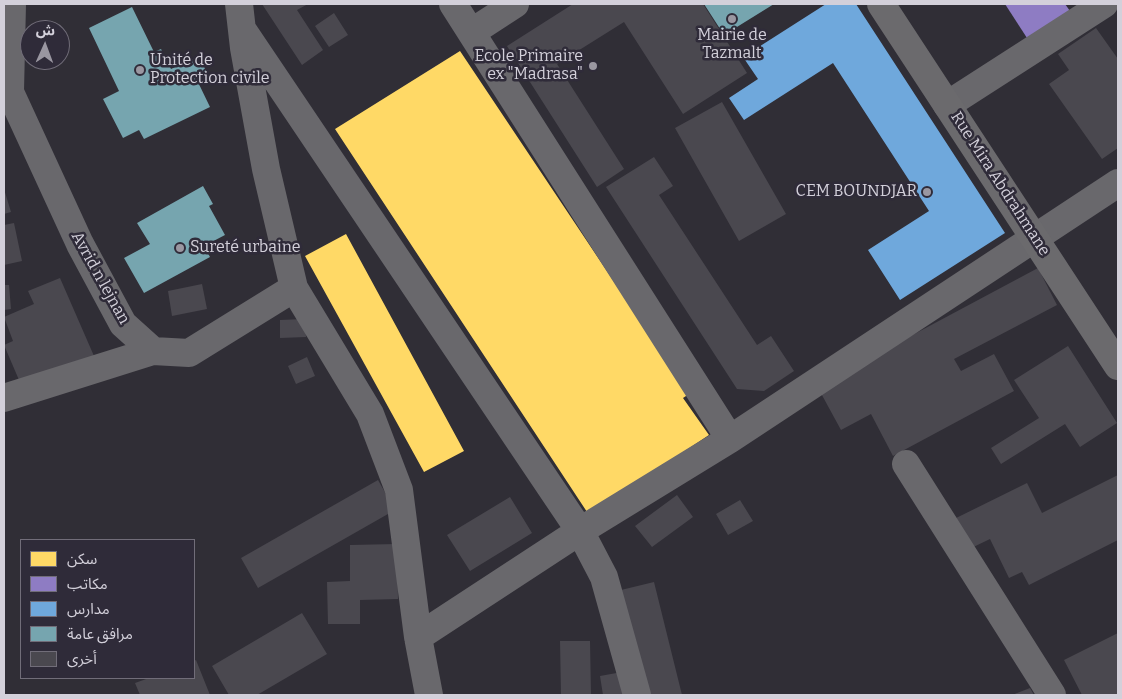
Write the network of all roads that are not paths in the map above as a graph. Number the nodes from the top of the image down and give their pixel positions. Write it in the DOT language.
graph roads {
  1 [pos="12,4"];
  2 [pos="453,4"];
  3 [pos="515,4"];
  4 [pos="881,4"];
  5 [pos="1104,4"];
  6 [pos="240,17"];
  7 [pos="472,32"];
  8 [pos="7,85"];
  9 [pos="947,104"];
  10 [pos="1118,183"];
  11 [pos="1035,238"];
  12 [pos="294,288"];
  13 [pos="153,351"];
  14 [pos="1118,366"];
  15 [pos="4,398"];
  16 [pos="730,440"];
  17 [pos="906,464"];
  18 [pos="580,531"];
  19 [pos="418,637"];
  20 [pos="429,695"];
  21 [pos="637,695"];
  22 [pos="1052,695"];
  1 -- 8 [label="street"];
  2 -- 7 [label="street"];
  3 -- 7 [label="street"];
  4 -- 9 [label="main road, Rue Mira Abdrahmane"];
  5 -- 9 [label="street"];
  6 -- 12 [label="street"];
  6 -- 18 [label="street"];
  7 -- 16 [label="street"];
  8 -- 13 [label="street, Avrid n lejnan"];
  9 -- 11 [label="main road, Rue Mira Abdrahmane"];
  10 -- 11 [label="street"];
  11 -- 14 [label="main road, Rue Mira Abdrahmane"];
  11 -- 16 [label="street"];
  12 -- 13 [label="street"];
  12 -- 19 [label="street"];
  13 -- 15 [label="street"];
  16 -- 18 [label="street"];
  17 -- 22 [label="street"];
  18 -- 19 [label="street"];
  18 -- 21 [label="street"];
  19 -- 20 [label="street"];
}
